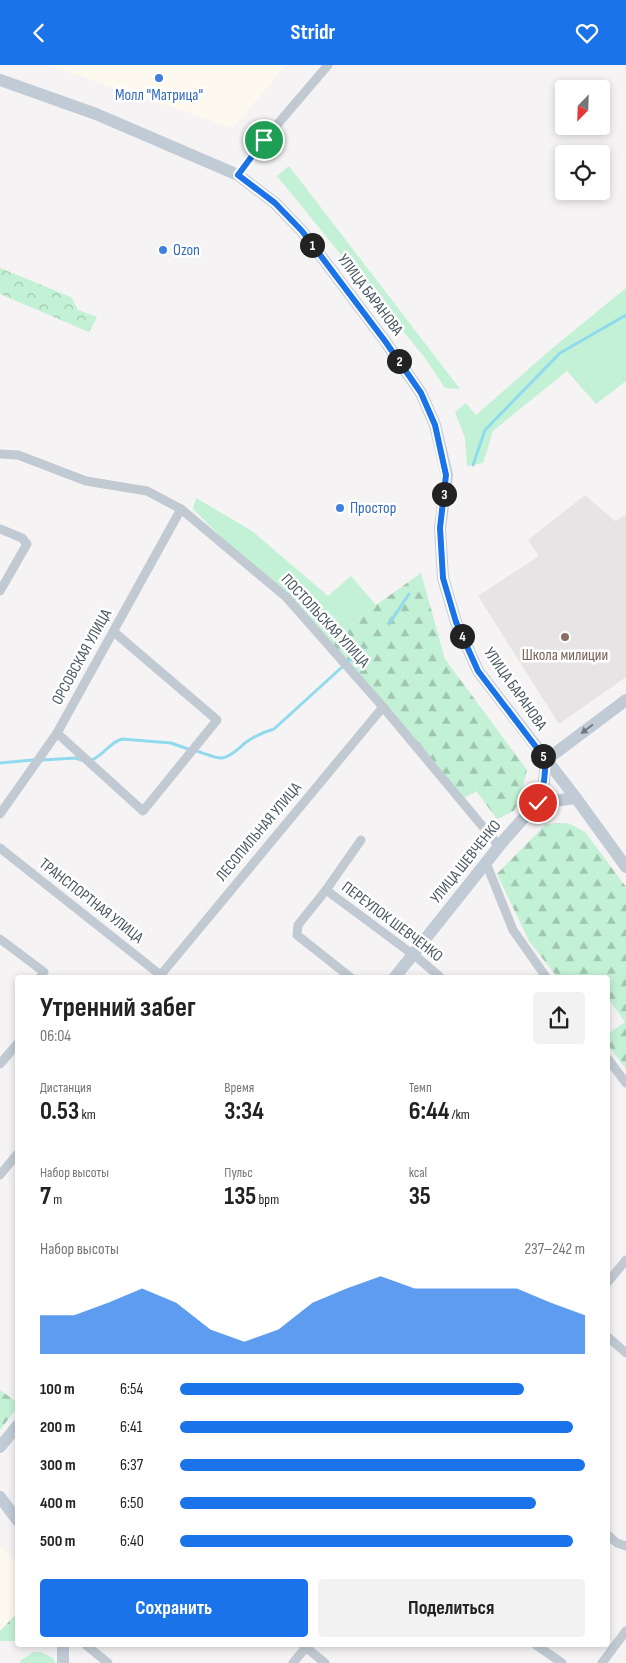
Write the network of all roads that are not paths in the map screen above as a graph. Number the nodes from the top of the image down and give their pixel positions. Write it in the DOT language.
graph roads {
  1 [pos="328,65"];
  2 [pos="0,80"];
  3 [pos="238,175"];
  4 [pos="0,454"];
  5 [pos="181,509"];
  6 [pos="0,529"];
  7 [pos="0,591"];
  8 [pos="114,632"];
  9 [pos="626,700"];
  10 [pos="382,707"];
  11 [pos="57,733"];
  12 [pos="546,760"];
  13 [pos="576,798"];
  14 [pos="538,803"];
  15 [pos="0,814"];
  16 [pos="360,840"];
  17 [pos="498,846"];
  18 [pos="0,848"];
  19 [pos="486,863"];
  20 [pos="626,867"];
  21 [pos="326,890"];
  22 [pos="0,939"];
  23 [pos="413,955"];
  24 [pos="41,975"];
  25 [pos="159,975"];
  26 [pos="163,975"];
  27 [pos="347,975"];
  28 [pos="397,975"];
  29 [pos="438,975"];
  30 [pos="545,975"];
  31 [pos="15,1046"];
  32 [pos="610,1062"];
  33 [pos="0,1064"];
  34 [pos="626,1083"];
  35 [pos="15,1157"];
  36 [pos="0,1175"];
  37 [pos="626,1260"];
  38 [pos="610,1280"];
  39 [pos="610,1339"];
  40 [pos="626,1353"];
  41 [pos="15,1429"];
  42 [pos="0,1447"];
  43 [pos="0,1497"];
  44 [pos="15,1517"];
  45 [pos="610,1537"];
  46 [pos="626,1545"];
  47 [pos="626,1631"];
  48 [pos="63,1647"];
  49 [pos="88,1647"];
  50 [pos="305,1647"];
  51 [pos="307,1647"];
  52 [pos="539,1647"];
  53 [pos="63,1663"];
  54 [pos="108,1663"];
  55 [pos="293,1663"];
  56 [pos="325,1663"];
  57 [pos="562,1663"];
  58 [pos="602,1663"];
  1 -- 3 [label="street"];
  2 -- 3 [label="main road, УЛИЦА БАРАНОВА"];
  3 -- 12 [label="main road, УЛИЦА БАРАНОВА"];
  4 -- 5 [label="street, ПОСТОЛЬСКАЯ УЛИЦА"];
  5 -- 8 [label="street, ОРСОВСКАЯ УЛИЦА"];
  5 -- 10 [label="street, ПОСТОЛЬСКАЯ УЛИЦА"];
  6 -- 7 [label="street"];
  8 -- 11 [label="street, ОРСОВСКАЯ УЛИЦА"];
  8 -- 11 [label="street"];
  9 -- 12 [label="main road, one-way"];
  10 -- 17 [label="street, ПОСТОЛЬСКАЯ УЛИЦА"];
  10 -- 26 [label="street, ЛЕСОПИЛЬНАЯ УЛИЦА"];
  11 -- 15 [label="street, ОРСОВСКАЯ УЛИЦА"];
  12 -- 13 [label="main road, УЛИЦА БАРАНОВА"];
  12 -- 14 [label="main road, УЛИЦА ШЕВЧЕНКО"];
  13 -- 14 [label="main road"];
  13 -- 20 [label="main road, УЛИЦА БАРАНОВА"];
  14 -- 17 [label="main road, УЛИЦА ШЕВЧЕНКО"];
  16 -- 21 [label="street, ПЕРЕУЛОК ШЕВЧЕНКО"];
  17 -- 19 [label="main road, УЛИЦА ШЕВЧЕНКО"];
  18 -- 25 [label="street, ТРАНСПОРТНАЯ УЛИЦА"];
  19 -- 23 [label="main road, УЛИЦА ШЕВЧЕНКО"];
  19 -- 30 [label="street"];
  21 -- 23 [label="street, ПЕРЕУЛОК ШЕВЧЕНКО"];
  21 -- 27 [label="street, ПЕРЕУЛОК ШЕВЧЕНКО"];
  22 -- 24 [label="street"];
  23 -- 28 [label="main road, УЛИЦА ШЕВЧЕНКО"];
  23 -- 29 [label="street, ПЕРЕУЛОК ШЕВЧЕНКО"];
  31 -- 33 [label="street"];
  32 -- 34 [label="street"];
  35 -- 36 [label="street"];
  37 -- 38 [label="street"];
  39 -- 40 [label="street"];
  41 -- 42 [label="main road"];
  43 -- 44 [label="main road"];
  45 -- 46 [label="street"];
  47 -- 58 [label="street"];
  48 -- 53 [label="main road"];
  49 -- 54 [label="street"];
  50 -- 55 [label="street"];
  51 -- 56 [label="street"];
  52 -- 57 [label="street"];
}
